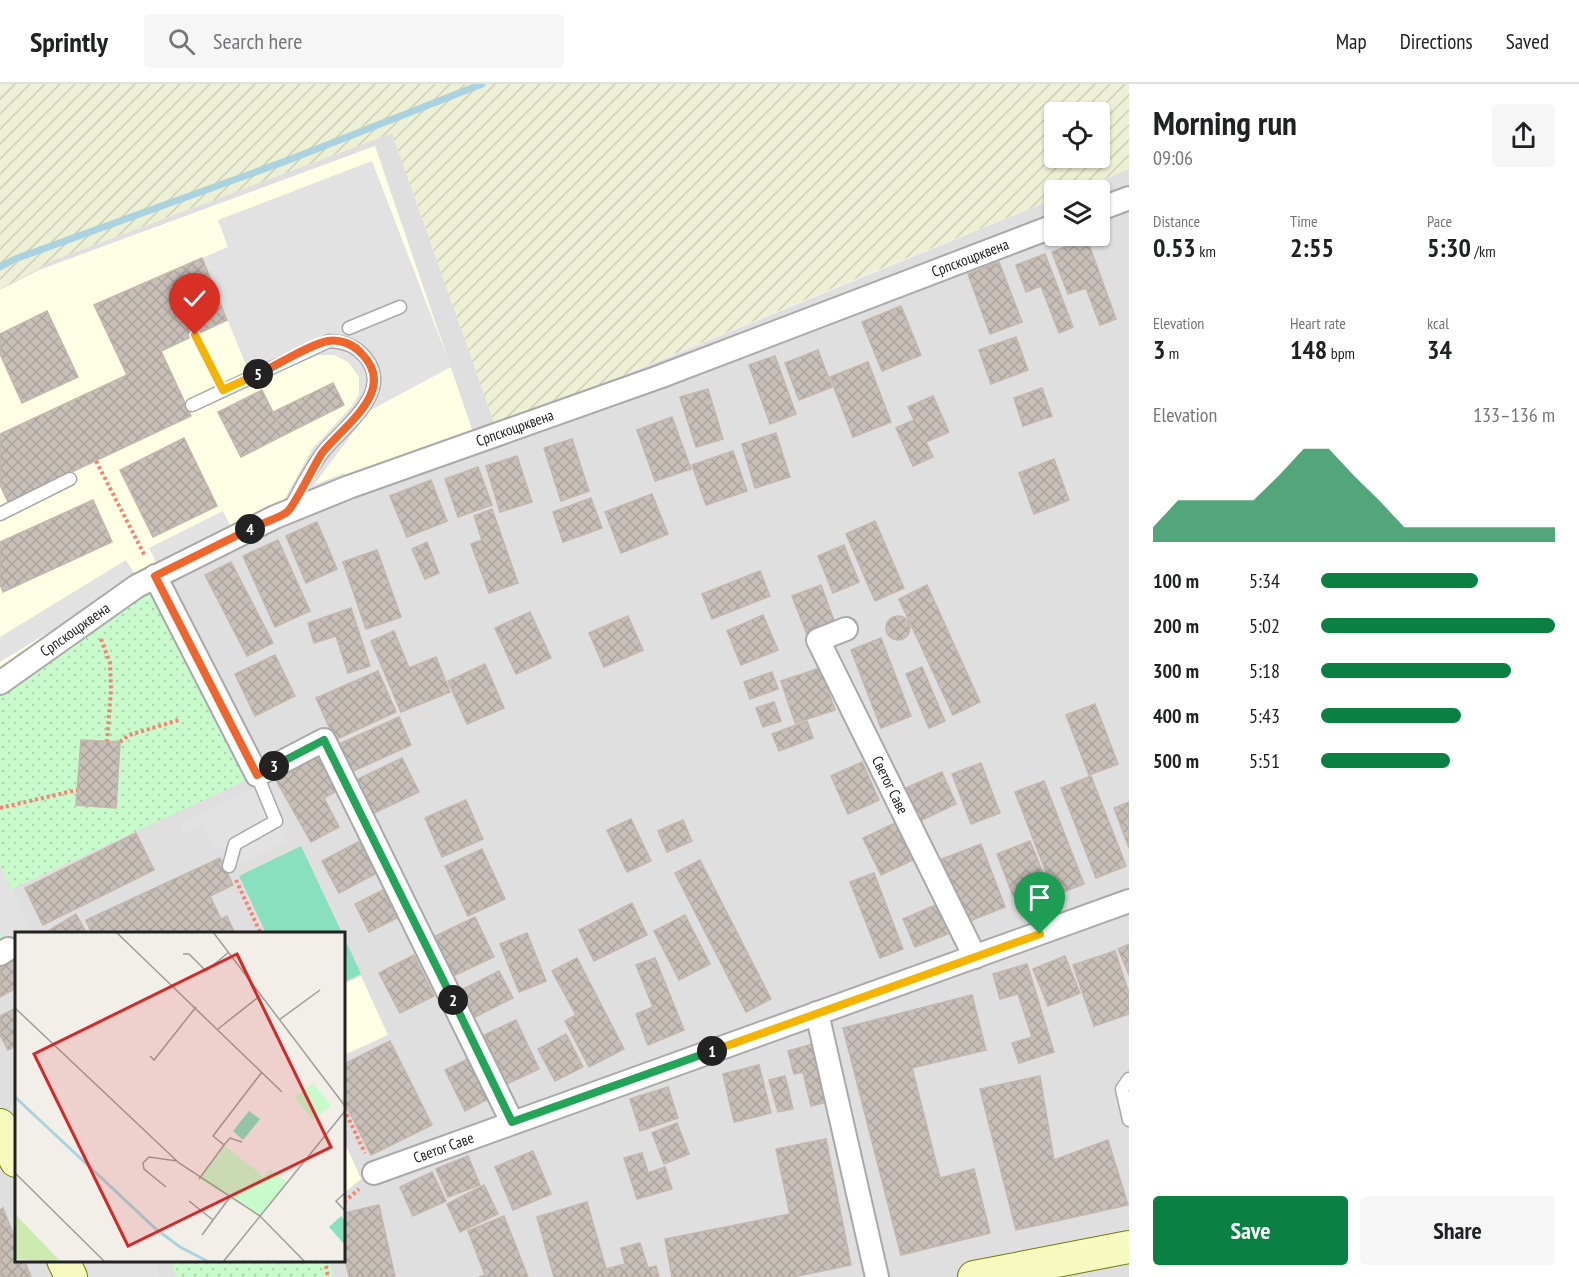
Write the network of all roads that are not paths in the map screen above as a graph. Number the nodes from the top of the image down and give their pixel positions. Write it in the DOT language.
graph roads {
  1 [pos="1129,198"];
  2 [pos="1110,205"];
  3 [pos="1044,230"];
  4 [pos="400,307"];
  5 [pos="349,328"];
  6 [pos="192,405"];
  7 [pos="70,479"];
  8 [pos="288,512"];
  9 [pos="0,514"];
  10 [pos="155,576"];
  11 [pos="846,628"];
  12 [pos="0,683"];
  13 [pos="257,775"];
  14 [pos="229,866"];
  15 [pos="1129,900"];
  16 [pos="975,957"];
  17 [pos="817,1013"];
  18 [pos="1129,1079"];
  19 [pos="1129,1120"];
  20 [pos="512,1122"];
  21 [pos="0,1125"];
  22 [pos="15,1159"];
  23 [pos="374,1173"];
  24 [pos="1129,1247"];
  25 [pos="64,1262"];
  26 [pos="71,1277"];
  27 [pos="877,1277"];
  28 [pos="974,1277"];
  1 -- 2 [label="street"];
  3 -- 8 [label="street, Српскоцрквена"];
  4 -- 5 [label="lane"];
  6 -- 8 [label="lane"];
  7 -- 9 [label="lane"];
  8 -- 10 [label="street, Српскоцрквена"];
  10 -- 12 [label="street, Српскоцрквена"];
  10 -- 13 [label="street"];
  11 -- 16 [label="street, Светог Саве"];
  13 -- 14 [label="lane"];
  13 -- 20 [label="street"];
  15 -- 16 [label="street, Светог Саве"];
  16 -- 17 [label="street, Светог Саве"];
  17 -- 20 [label="street, Светог Саве"];
  17 -- 27 [label="street"];
  18 -- 19 [label="lane"];
  20 -- 23 [label="street, Светог Саве"];
  21 -- 22 [label="main road"];
  24 -- 28 [label="main road"];
  25 -- 26 [label="main road"];
}
